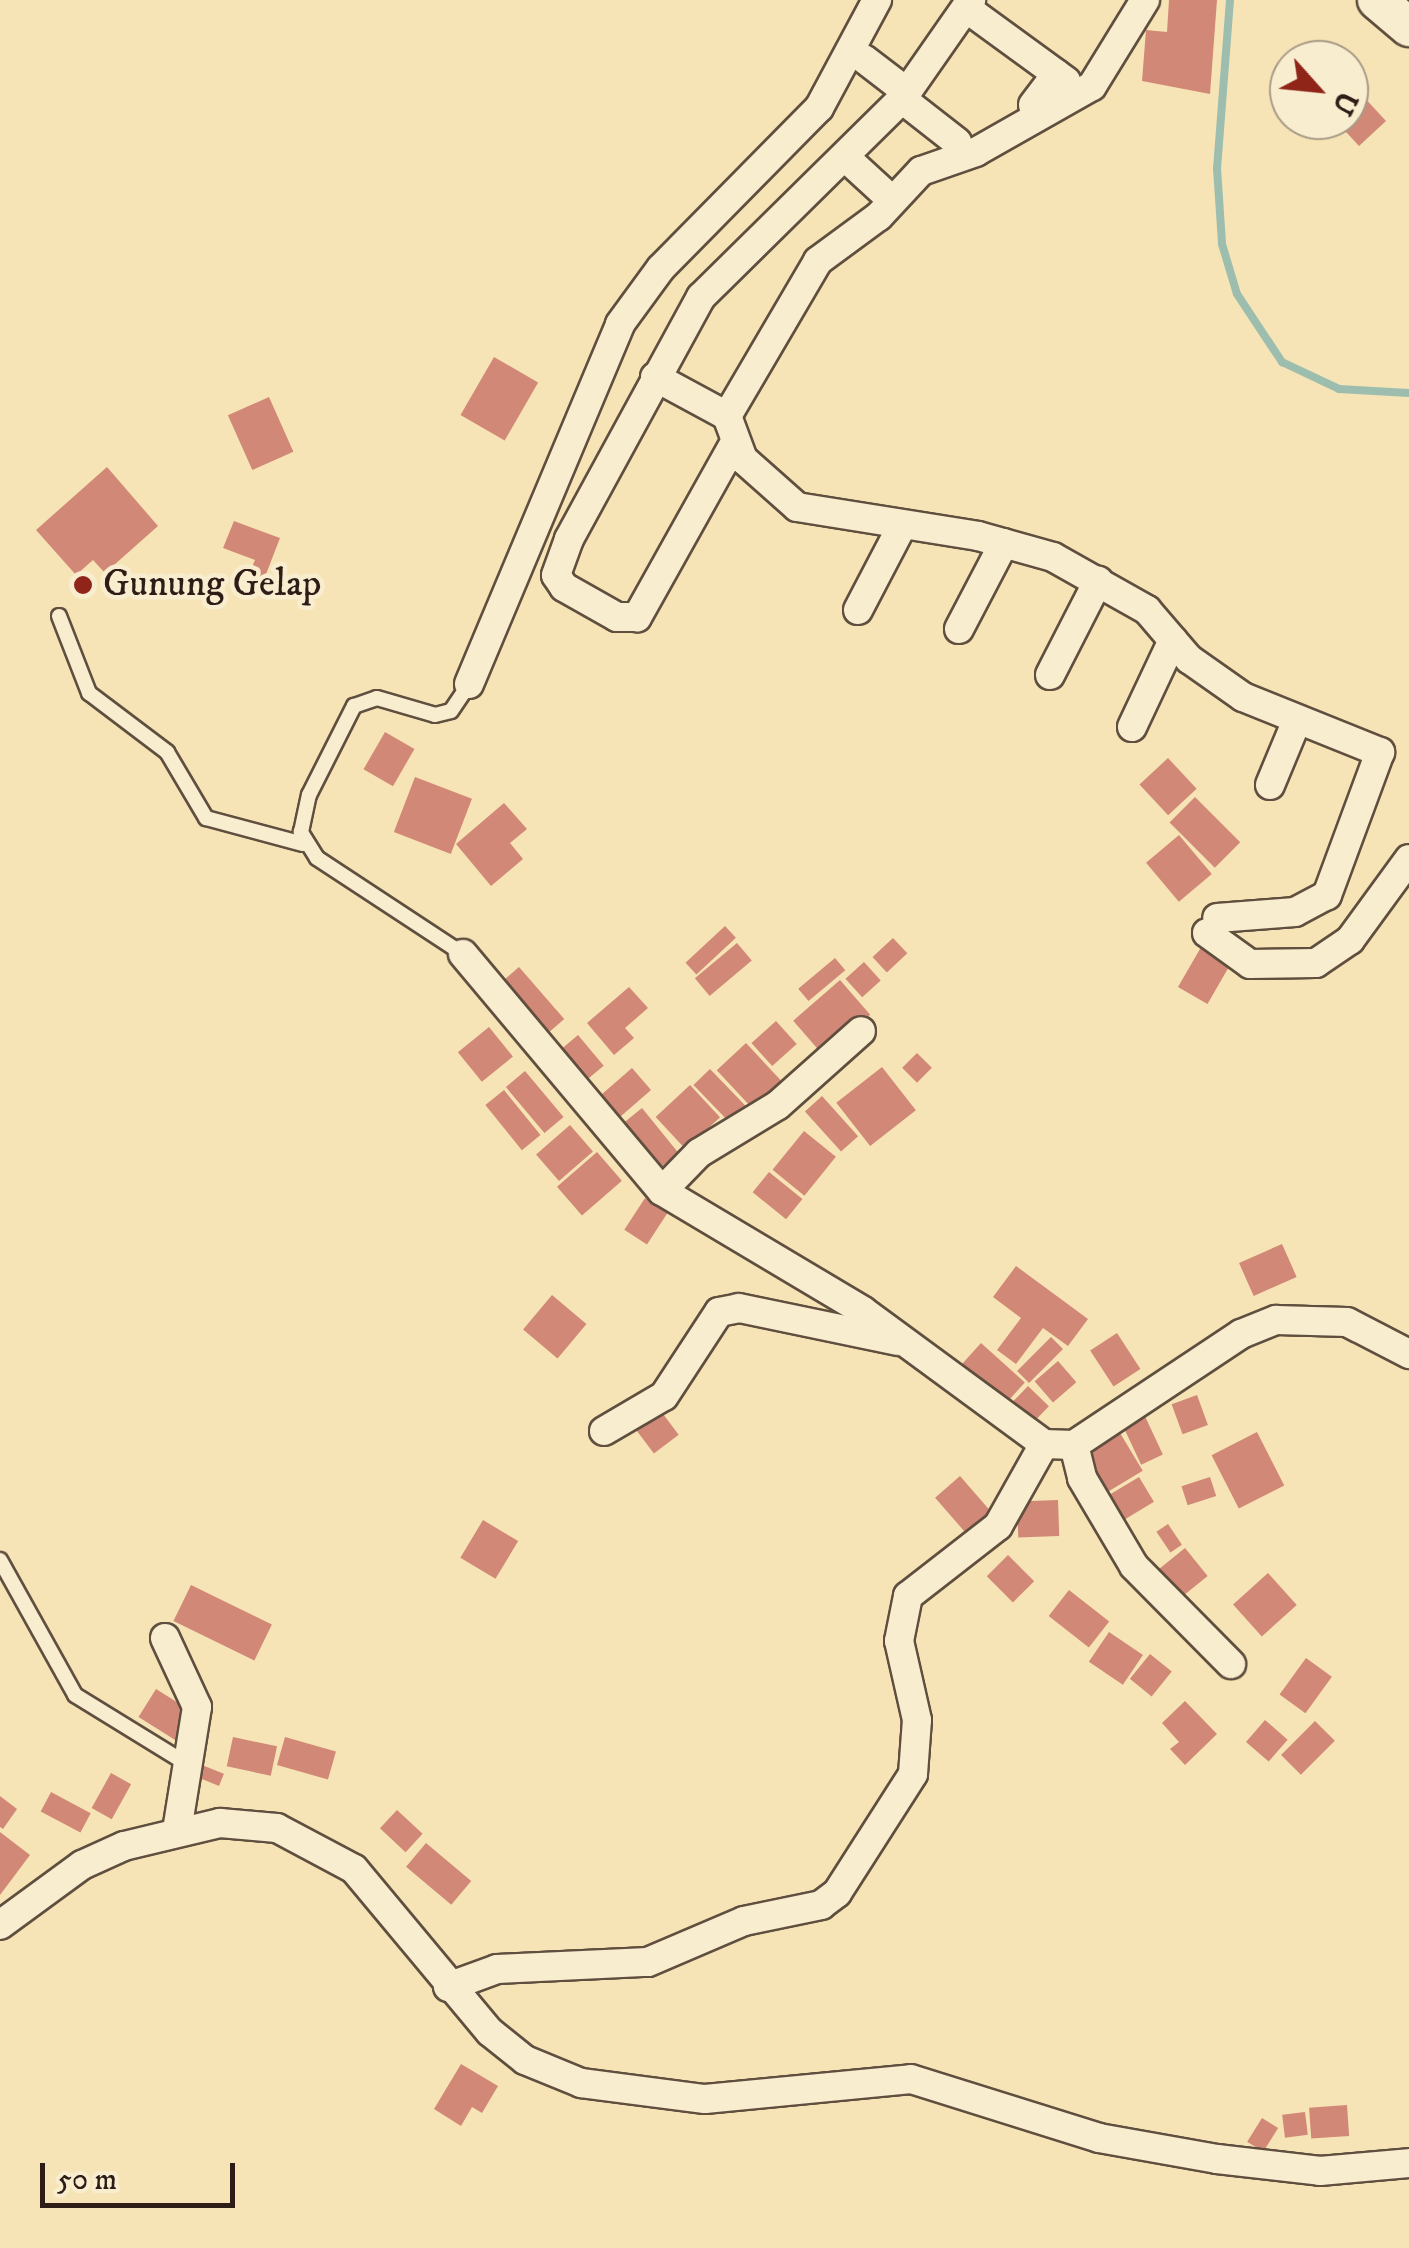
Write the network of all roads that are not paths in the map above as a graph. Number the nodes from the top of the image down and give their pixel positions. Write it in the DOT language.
graph roads {
  1 [pos="877,0"];
  2 [pos="1146,0"];
  3 [pos="1377,0"];
  4 [pos="968,4"];
  5 [pos="1409,27"];
  6 [pos="864,59"];
  7 [pos="905,96"];
  8 [pos="1033,104"];
  9 [pos="957,142"];
  10 [pos="844,157"];
  11 [pos="892,200"];
  12 [pos="654,377"];
  13 [pos="731,429"];
  14 [pos="902,526"];
  15 [pos="1004,543"];
  16 [pos="1098,581"];
  17 [pos="858,610"];
  18 [pos="59,616"];
  19 [pos="959,629"];
  20 [pos="1173,640"];
  21 [pos="1050,675"];
  22 [pos="468,684"];
  23 [pos="1297,720"];
  24 [pos="1132,727"];
  25 [pos="1270,785"];
  26 [pos="303,844"];
  27 [pos="1409,860"];
  28 [pos="463,954"];
  29 [pos="860,1031"];
  30 [pos="662,1192"];
  31 [pos="904,1342"];
  32 [pos="1409,1354"];
  33 [pos="604,1431"];
  34 [pos="1044,1444"];
  35 [pos="1074,1446"];
  36 [pos="0,1560"];
  37 [pos="165,1638"];
  38 [pos="1231,1664"];
  39 [pos="189,1766"];
  40 [pos="177,1830"];
  41 [pos="0,1924"];
  42 [pos="448,1987"];
  43 [pos="1409,2163"];
  1 -- 22 [label="street"];
  2 -- 11 [label="street"];
  3 -- 5 [label="main road"];
  4 -- 7 [label="street"];
  4 -- 8 [label="street"];
  6 -- 7 [label="street"];
  7 -- 9 [label="street"];
  7 -- 10 [label="street"];
  10 -- 11 [label="street"];
  10 -- 12 [label="street"];
  11 -- 13 [label="street"];
  12 -- 13 [label="street"];
  12 -- 13 [label="street"];
  13 -- 14 [label="street"];
  14 -- 15 [label="street"];
  14 -- 17 [label="street"];
  15 -- 16 [label="street"];
  15 -- 19 [label="street"];
  16 -- 20 [label="street"];
  16 -- 21 [label="street"];
  18 -- 26 [label="lane"];
  20 -- 23 [label="street"];
  20 -- 24 [label="street"];
  22 -- 26 [label="lane"];
  23 -- 25 [label="street"];
  23 -- 27 [label="street"];
  26 -- 28 [label="lane"];
  28 -- 30 [label="street"];
  29 -- 30 [label="street"];
  30 -- 31 [label="street"];
  31 -- 33 [label="street"];
  31 -- 34 [label="street"];
  32 -- 35 [label="street"];
  34 -- 35 [label="street"];
  34 -- 42 [label="street"];
  35 -- 38 [label="street"];
  36 -- 39 [label="lane"];
  37 -- 39 [label="street"];
  39 -- 40 [label="street"];
  40 -- 41 [label="street"];
  40 -- 42 [label="street"];
  42 -- 43 [label="street"];
}
